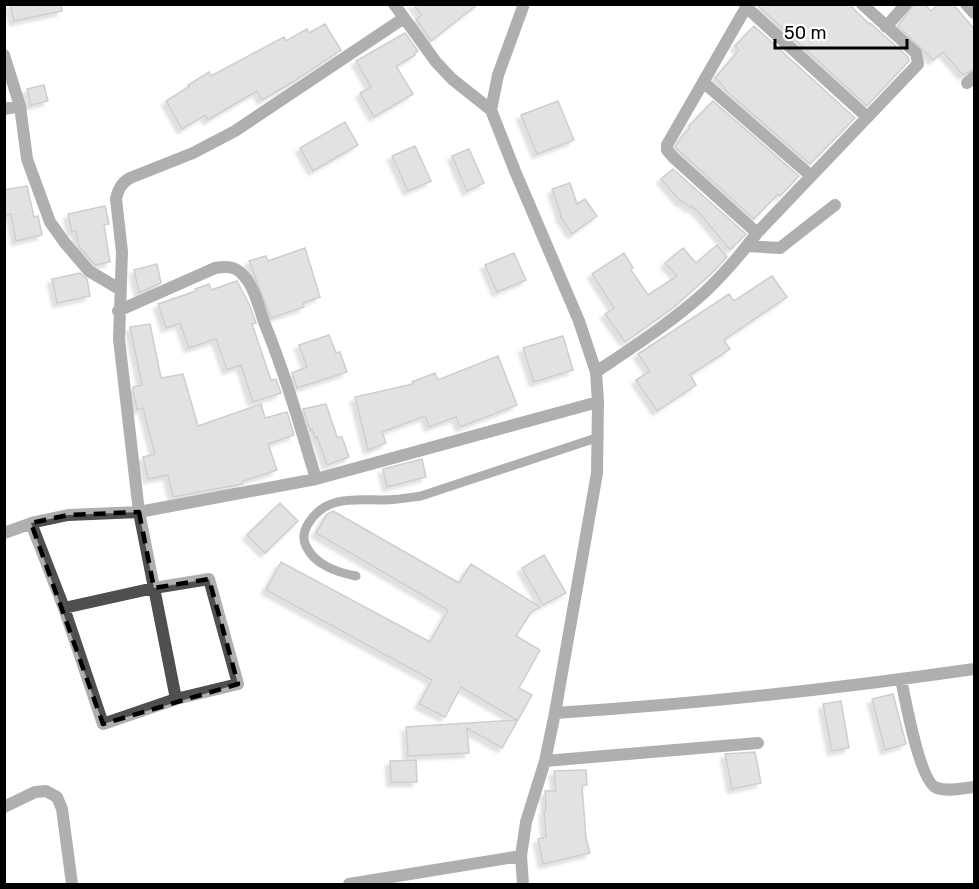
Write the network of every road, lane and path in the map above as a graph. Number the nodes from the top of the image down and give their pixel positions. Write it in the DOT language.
graph roads {
  1 [pos="394,4"];
  2 [pos="524,4"];
  3 [pos="862,4"];
  4 [pos="906,4"];
  5 [pos="966,4"];
  6 [pos="747,6"];
  7 [pos="975,14"];
  8 [pos="404,18"];
  9 [pos="886,27"];
  10 [pos="4,55"];
  11 [pos="704,82"];
  12 [pos="20,106"];
  13 [pos="4,109"];
  14 [pos="491,110"];
  15 [pos="867,117"];
  16 [pos="811,176"];
  17 [pos="835,205"];
  18 [pos="757,233"];
  19 [pos="747,246"];
  20 [pos="121,290"];
  21 [pos="118,311"];
  22 [pos="596,372"];
  23 [pos="598,402"];
  24 [pos="599,437"];
  25 [pos="316,479"];
  26 [pos="139,512"];
  27 [pos="32,523"];
  28 [pos="4,533"];
  29 [pos="356,576"];
  30 [pos="154,588"];
  31 [pos="64,608"];
  32 [pos="975,669"];
  33 [pos="901,680"];
  34 [pos="176,699"];
  35 [pos="555,713"];
  36 [pos="758,743"];
  37 [pos="544,761"];
  38 [pos="975,787"];
  39 [pos="4,807"];
  40 [pos="521,856"];
  41 [pos="402,880"];
  42 [pos="72,885"];
  43 [pos="349,885"];
  44 [pos="524,885"];
  1 -- 8 [label="street"];
  2 -- 14 [label="street"];
  3 -- 9 [label="street"];
  4 -- 9 [label="street"];
  5 -- 7 [label="street"];
  6 -- 11 [label="street"];
  6 -- 15 [label="street"];
  8 -- 14 [label="street"];
  8 -- 20 [label="street"];
  9 -- 15 [label="street"];
  10 -- 12 [label="street"];
  11 -- 16 [label="street"];
  11 -- 18 [label="street"];
  12 -- 13 [label="street"];
  12 -- 20 [label="street"];
  14 -- 22 [label="street"];
  15 -- 16 [label="street"];
  16 -- 18 [label="street"];
  17 -- 19 [label="street"];
  18 -- 19 [label="street"];
  19 -- 22 [label="street"];
  20 -- 21 [label="street"];
  21 -- 25 [label="street"];
  21 -- 26 [label="street"];
  22 -- 23 [label="street"];
  23 -- 24 [label="street"];
  23 -- 25 [label="street"];
  24 -- 29 [label="lane"];
  24 -- 35 [label="street"];
  25 -- 26 [label="street"];
  26 -- 27 [label="street"];
  26 -- 30 [label="street"];
  27 -- 28 [label="street"];
  27 -- 31 [label="street"];
  30 -- 31 [label="street"];
  30 -- 34 [label="street"];
  30 -- 34 [label="street"];
  31 -- 34 [label="street"];
  32 -- 33 [label="street"];
  33 -- 35 [label="street"];
  33 -- 38 [label="street"];
  35 -- 37 [label="street"];
  36 -- 37 [label="street"];
  37 -- 40 [label="street"];
  39 -- 42 [label="street"];
  40 -- 41 [label="street"];
  40 -- 44 [label="street"];
  41 -- 43 [label="street"];
}
